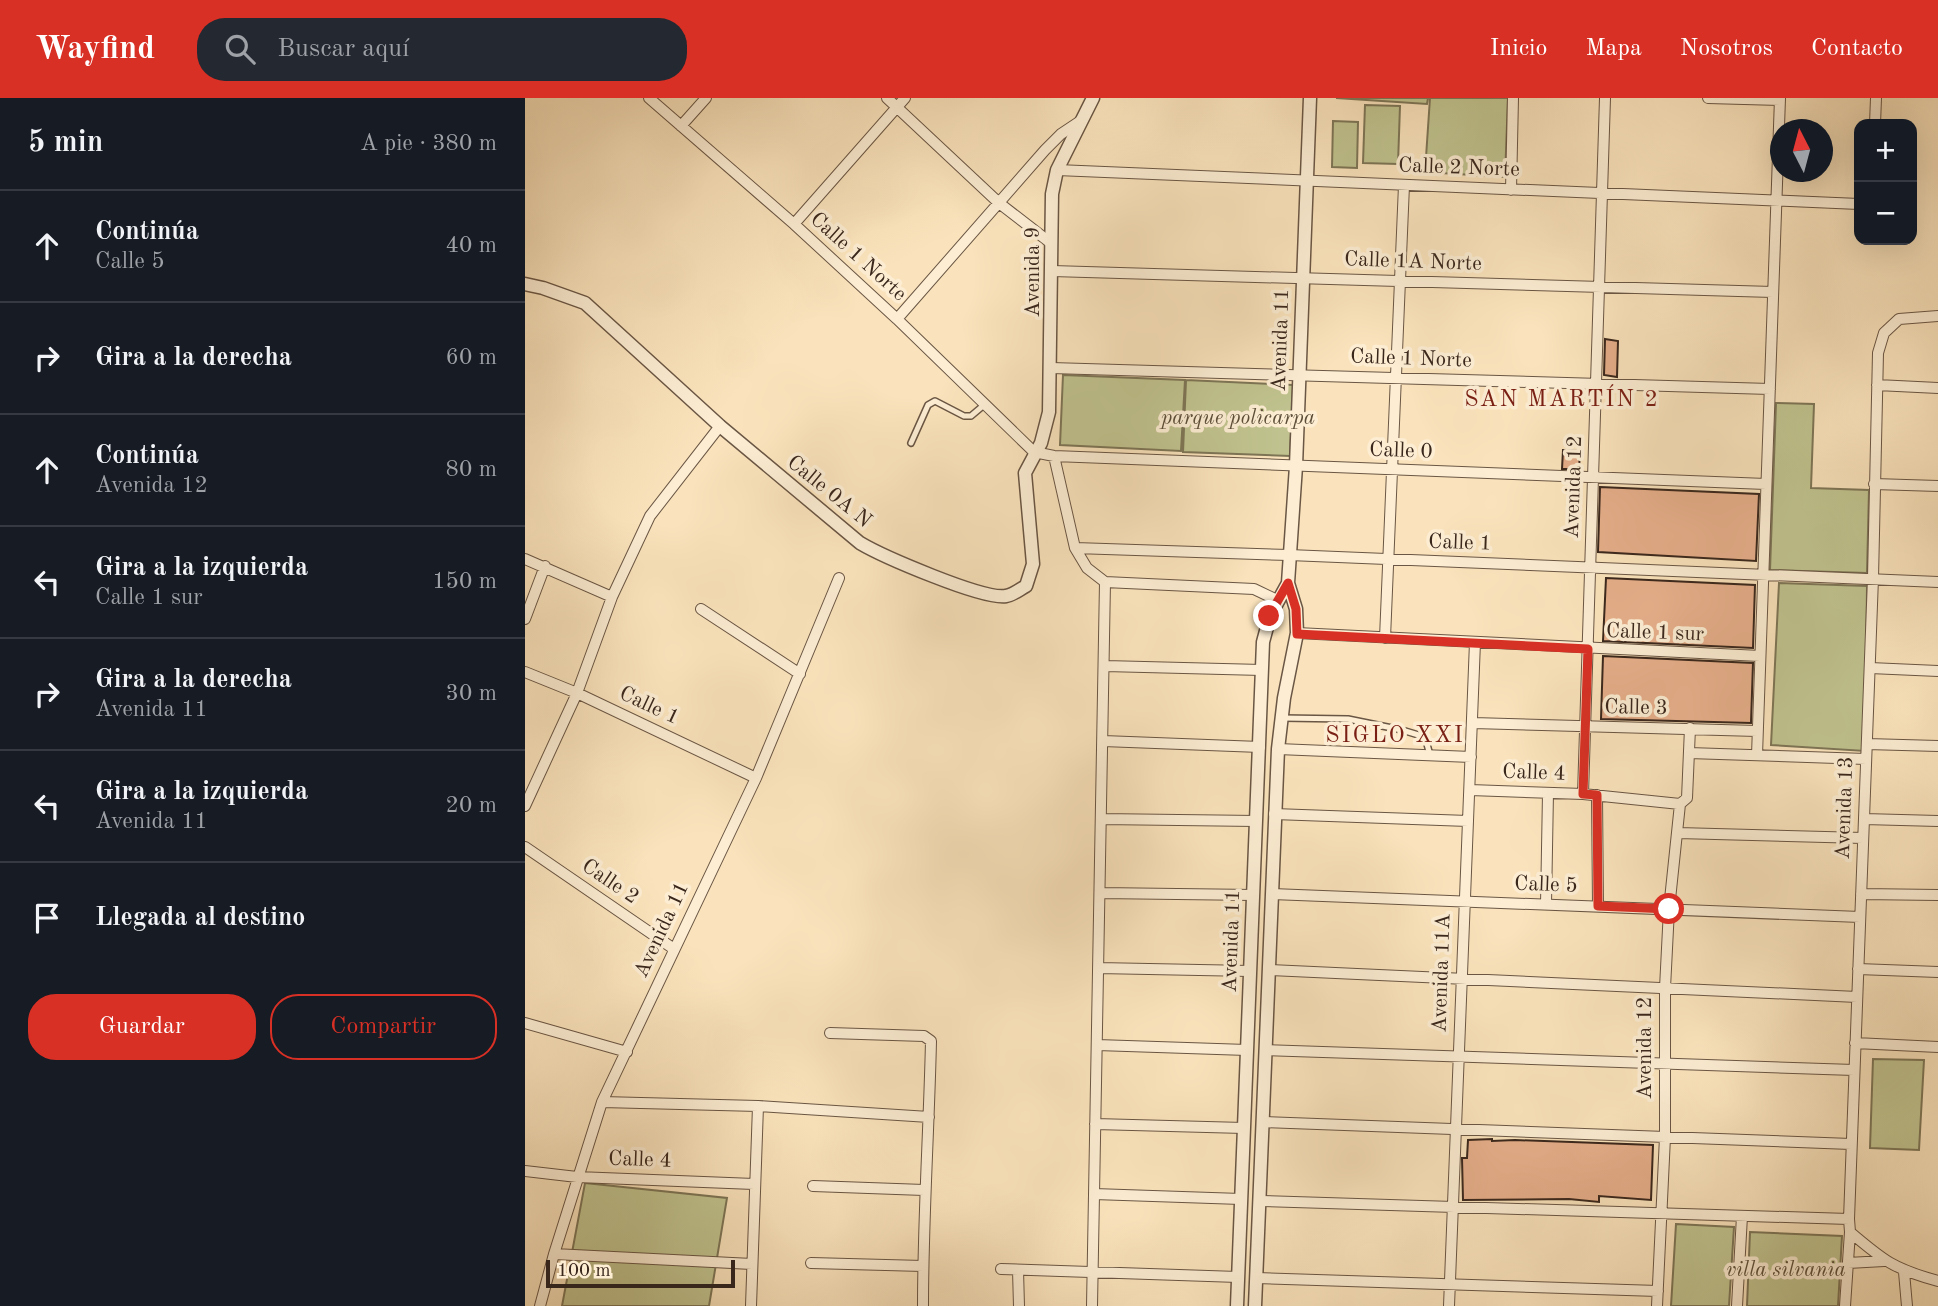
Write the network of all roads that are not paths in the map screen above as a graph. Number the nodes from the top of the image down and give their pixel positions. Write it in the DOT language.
graph roads {
  1 [pos="649,98"];
  2 [pos="706,98"];
  3 [pos="887,98"];
  4 [pos="905,98"];
  5 [pos="1093,98"];
  6 [pos="1310,98"];
  7 [pos="1513,98"];
  8 [pos="1605,98"];
  9 [pos="1708,98"];
  10 [pos="1876,98"];
  11 [pos="1780,99"];
  12 [pos="897,107"];
  13 [pos="1085,118"];
  14 [pos="1875,119"];
  15 [pos="681,126"];
  16 [pos="1057,170"];
  17 [pos="1307,181"];
  18 [pos="1404,185"];
  19 [pos="1511,190"];
  20 [pos="1602,193"];
  21 [pos="1776,201"];
  22 [pos="999,203"];
  23 [pos="1854,204"];
  24 [pos="794,224"];
  25 [pos="1052,244"];
  26 [pos="1052,271"];
  27 [pos="1303,278"];
  28 [pos="1400,281"];
  29 [pos="525,284"];
  30 [pos="1599,287"];
  31 [pos="1773,292"];
  32 [pos="1938,317"];
  33 [pos="897,318"];
  34 [pos="1051,368"];
  35 [pos="1299,375"];
  36 [pos="1396,378"];
  37 [pos="1596,384"];
  38 [pos="1877,385"];
  39 [pos="1938,388"];
  40 [pos="1770,389"];
  41 [pos="984,405"];
  42 [pos="720,426"];
  43 [pos="911,443"];
  44 [pos="1034,452"];
  45 [pos="1054,456"];
  46 [pos="1296,466"];
  47 [pos="1392,470"];
  48 [pos="1593,478"];
  49 [pos="1766,484"];
  50 [pos="1874,484"];
  51 [pos="1938,486"];
  52 [pos="1075,548"];
  53 [pos="1289,555"];
  54 [pos="525,559"];
  55 [pos="1388,560"];
  56 [pos="545,566"];
  57 [pos="1590,567"];
  58 [pos="1763,574"];
  59 [pos="839,578"];
  60 [pos="1873,578"];
  61 [pos="1105,582"];
  62 [pos="1938,582"];
  63 [pos="1288,583"];
  64 [pos="612,597"];
  65 [pos="1277,600"];
  66 [pos="701,609"];
  67 [pos="525,619"];
  68 [pos="1297,634"];
  69 [pos="1385,638"];
  70 [pos="1475,642"];
  71 [pos="1588,649"];
  72 [pos="1760,656"];
  73 [pos="1104,666"];
  74 [pos="1870,668"];
  75 [pos="1262,670"];
  76 [pos="1938,671"];
  77 [pos="525,672"];
  78 [pos="800,674"];
  79 [pos="577,693"];
  80 [pos="1282,718"];
  81 [pos="1473,723"];
  82 [pos="1585,726"];
  83 [pos="1690,728"];
  84 [pos="1757,731"];
  85 [pos="1103,741"];
  86 [pos="1867,744"];
  87 [pos="1938,746"];
  88 [pos="1260,747"];
  89 [pos="1278,749"];
  90 [pos="1689,753"];
  91 [pos="1430,755"];
  92 [pos="1756,755"];
  93 [pos="1471,757"];
  94 [pos="1866,759"];
  95 [pos="756,778"];
  96 [pos="1470,790"];
  97 [pos="1548,793"];
  98 [pos="1583,794"];
  99 [pos="1597,795"];
  100 [pos="1680,804"];
  101 [pos="525,806"];
  102 [pos="1275,814"];
  103 [pos="1101,819"];
  104 [pos="1864,819"];
  105 [pos="1256,821"];
  106 [pos="1468,821"];
  107 [pos="1938,821"];
  108 [pos="1678,832"];
  109 [pos="1863,838"];
  110 [pos="525,847"];
  111 [pos="1100,893"];
  112 [pos="1272,894"];
  113 [pos="1861,894"];
  114 [pos="1254,895"];
  115 [pos="1938,895"];
  116 [pos="1465,901"];
  117 [pos="1546,904"];
  118 [pos="1598,906"];
  119 [pos="1669,909"];
  120 [pos="1860,917"];
  121 [pos="674,948"];
  122 [pos="1098,968"];
  123 [pos="1858,969"];
  124 [pos="1270,970"];
  125 [pos="1250,971"];
  126 [pos="1938,972"];
  127 [pos="1461,978"];
  128 [pos="1665,988"];
  129 [pos="1857,997"];
  130 [pos="525,1023"];
  131 [pos="830,1033"];
  132 [pos="1855,1043"];
  133 [pos="1097,1045"];
  134 [pos="1938,1047"];
  135 [pos="1266,1049"];
  136 [pos="1247,1050"];
  137 [pos="627,1052"];
  138 [pos="1458,1056"];
  139 [pos="1663,1064"];
  140 [pos="1854,1070"];
  141 [pos="602,1102"];
  142 [pos="758,1107"];
  143 [pos="929,1117"];
  144 [pos="1262,1122"];
  145 [pos="1095,1124"];
  146 [pos="1244,1128"];
  147 [pos="1457,1129"];
  148 [pos="1664,1137"];
  149 [pos="1851,1144"];
  150 [pos="525,1171"];
  151 [pos="577,1177"];
  152 [pos="754,1184"];
  153 [pos="813,1186"];
  154 [pos="924,1190"];
  155 [pos="1094,1194"];
  156 [pos="1241,1199"];
  157 [pos="1260,1201"];
  158 [pos="1453,1208"];
  159 [pos="1661,1214"];
  160 [pos="1742,1216"];
  161 [pos="1849,1219"];
  162 [pos="1850,1233"];
  163 [pos="554,1254"];
  164 [pos="1884,1261"];
  165 [pos="811,1263"];
  166 [pos="1848,1263"];
  167 [pos="753,1264"];
  168 [pos="923,1266"];
  169 [pos="1001,1269"];
  170 [pos="1018,1270"];
  171 [pos="1904,1272"];
  172 [pos="1093,1274"];
  173 [pos="1238,1278"];
  174 [pos="1256,1278"];
  175 [pos="1938,1281"];
  176 [pos="1450,1283"];
  177 [pos="1658,1291"];
  178 [pos="540,1306"];
  179 [pos="751,1306"];
  180 [pos="923,1306"];
  181 [pos="1019,1306"];
  182 [pos="1092,1306"];
  183 [pos="1237,1306"];
  184 [pos="1255,1306"];
  185 [pos="1449,1306"];
  186 [pos="1657,1306"];
  187 [pos="1737,1306"];
  188 [pos="1845,1306"];
  189 [pos="1907,1306"];
  1 -- 15 [label="street, Calle 1 Norte"];
  2 -- 15 [label="street"];
  3 -- 12 [label="street"];
  4 -- 12 [label="street"];
  5 -- 13 [label="street, Avenida 9"];
  6 -- 17 [label="street, Avenida 11"];
  7 -- 19 [label="street"];
  8 -- 20 [label="street, Avenida 12"];
  9 -- 11 [label="street"];
  10 -- 14 [label="street"];
  11 -- 21 [label="street"];
  12 -- 22 [label="street"];
  12 -- 24 [label="street"];
  13 -- 16 [label="street, Avenida 9"];
  13 -- 22 [label="street"];
  15 -- 24 [label="street, Calle 1 Norte"];
  16 -- 17 [label="street, Calle 2 Norte"];
  16 -- 25 [label="street, Avenida 9"];
  17 -- 18 [label="street, Calle 2 Norte"];
  17 -- 27 [label="street, Avenida 11"];
  18 -- 19 [label="street, Calle 2 Norte"];
  18 -- 28 [label="street"];
  19 -- 20 [label="street, Calle 2 Norte"];
  20 -- 21 [label="street, Calle 2 Norte"];
  20 -- 30 [label="street, Avenida 12"];
  21 -- 23 [label="street, Calle 2 Norte"];
  21 -- 31 [label="street"];
  22 -- 25 [label="street"];
  22 -- 33 [label="street"];
  24 -- 33 [label="street, Calle 1 Norte"];
  25 -- 26 [label="street, Avenida 9"];
  26 -- 27 [label="street, Calle 1A Norte"];
  26 -- 34 [label="street, Avenida 9"];
  27 -- 28 [label="street, Calle 1A Norte"];
  27 -- 35 [label="street, Avenida 11"];
  28 -- 30 [label="street, Calle 1A Norte"];
  28 -- 36 [label="street"];
  29 -- 42 [label="street, Calle 0A N"];
  30 -- 31 [label="street, Calle 1A Norte"];
  30 -- 37 [label="street, Avenida 12"];
  31 -- 40 [label="street"];
  32 -- 38 [label="street, Avenida 13"];
  33 -- 41 [label="street, Calle 1 Norte"];
  34 -- 35 [label="street, Calle 1 Norte"];
  34 -- 44 [label="street, Avenida 9"];
  35 -- 36 [label="street, Calle 1 Norte"];
  35 -- 46 [label="street, Avenida 11"];
  36 -- 37 [label="street, Calle 1 Norte"];
  36 -- 47 [label="street"];
  37 -- 40 [label="street, Calle 1 Norte"];
  37 -- 48 [label="street, Avenida 12"];
  38 -- 39 [label="street"];
  38 -- 50 [label="street, Avenida 13"];
  40 -- 49 [label="street"];
  41 -- 43 [label="lane"];
  41 -- 44 [label="street, Calle 1 Norte"];
  42 -- 44 [label="street, Calle 0A N"];
  42 -- 64 [label="street"];
  44 -- 45 [label="street, Calle 0"];
  45 -- 46 [label="street, Calle 0"];
  45 -- 52 [label="street"];
  46 -- 47 [label="street, Calle 0"];
  46 -- 53 [label="street, Avenida 11"];
  47 -- 48 [label="street, Calle 0"];
  47 -- 55 [label="street"];
  48 -- 49 [label="street, Calle 0"];
  48 -- 57 [label="street, Avenida 12"];
  49 -- 58 [label="street"];
  50 -- 51 [label="street"];
  50 -- 60 [label="street, Avenida 13"];
  52 -- 53 [label="street, Calle 1"];
  52 -- 61 [label="street"];
  53 -- 55 [label="street, Calle 1"];
  53 -- 63 [label="street, Avenida 11"];
  54 -- 56 [label="street"];
  55 -- 57 [label="street, Calle 1"];
  55 -- 69 [label="street"];
  56 -- 64 [label="street"];
  56 -- 67 [label="street"];
  57 -- 58 [label="street, Calle 1"];
  57 -- 71 [label="street, Avenida 12"];
  58 -- 60 [label="street, Calle 1"];
  58 -- 72 [label="street"];
  59 -- 78 [label="street, Avenida 11"];
  60 -- 62 [label="street, Calle 1"];
  60 -- 74 [label="street, Avenida 13"];
  61 -- 65 [label="street"];
  61 -- 73 [label="street"];
  63 -- 65 [label="street, Avenida 11"];
  63 -- 68 [label="street, Avenida 11"];
  64 -- 79 [label="street"];
  65 -- 75 [label="street, Avenida 11"];
  66 -- 78 [label="street"];
  68 -- 69 [label="street, Calle 1 sur"];
  68 -- 80 [label="street, Avenida 11"];
  69 -- 70 [label="street, Calle 1 sur"];
  70 -- 71 [label="street, Calle 1 sur"];
  70 -- 81 [label="street, Avenida 11A"];
  71 -- 72 [label="street, Calle 1 sur"];
  71 -- 82 [label="street, Avenida 12"];
  72 -- 84 [label="street"];
  73 -- 75 [label="street"];
  73 -- 85 [label="street"];
  74 -- 76 [label="street"];
  74 -- 86 [label="street, Avenida 13"];
  75 -- 88 [label="street, Avenida 11"];
  77 -- 79 [label="street, Calle 1"];
  78 -- 95 [label="street, Avenida 11"];
  79 -- 95 [label="street, Calle 1"];
  79 -- 101 [label="street"];
  80 -- 89 [label="street, Avenida 11"];
  80 -- 91 [label="lane"];
  81 -- 82 [label="street, Calle 3"];
  81 -- 93 [label="street, Avenida 11A"];
  82 -- 83 [label="street, Calle 3"];
  82 -- 98 [label="street, Avenida 12"];
  83 -- 84 [label="street, Calle 3"];
  83 -- 90 [label="street, Avenida 12"];
  84 -- 92 [label="street"];
  85 -- 88 [label="street"];
  85 -- 103 [label="street"];
  86 -- 87 [label="street"];
  86 -- 94 [label="street, Avenida 13"];
  88 -- 105 [label="street, Avenida 11"];
  89 -- 91 [label="street"];
  89 -- 102 [label="street, Avenida 11"];
  90 -- 92 [label="street"];
  90 -- 100 [label="street, Avenida 12"];
  91 -- 93 [label="street"];
  92 -- 94 [label="street"];
  93 -- 96 [label="street, Avenida 11A"];
  94 -- 104 [label="street, Avenida 13"];
  95 -- 121 [label="street, Avenida 11"];
  96 -- 97 [label="street, Calle 4"];
  96 -- 106 [label="street, Avenida 11A"];
  97 -- 98 [label="street, Calle 4"];
  97 -- 117 [label="street"];
  98 -- 99 [label="street, Calle 4"];
  99 -- 100 [label="street, Calle 4"];
  99 -- 118 [label="street"];
  100 -- 108 [label="street, Avenida 12"];
  102 -- 106 [label="street"];
  102 -- 112 [label="street, Avenida 11"];
  103 -- 105 [label="street"];
  103 -- 111 [label="street"];
  104 -- 107 [label="street"];
  104 -- 109 [label="street, Avenida 13"];
  105 -- 114 [label="street, Avenida 11"];
  106 -- 116 [label="street, Avenida 11A"];
  108 -- 109 [label="street"];
  108 -- 119 [label="street, Avenida 12"];
  109 -- 113 [label="street, Avenida 13"];
  110 -- 121 [label="street, Calle 2"];
  111 -- 114 [label="street"];
  111 -- 122 [label="street"];
  112 -- 116 [label="street, Calle 5"];
  112 -- 124 [label="street, Avenida 11"];
  113 -- 115 [label="street"];
  113 -- 120 [label="street, Avenida 13"];
  114 -- 125 [label="street, Avenida 11"];
  116 -- 117 [label="street, Calle 5"];
  116 -- 127 [label="street, Avenida 11A"];
  117 -- 118 [label="street, Calle 5"];
  118 -- 119 [label="street, Calle 5"];
  119 -- 120 [label="street, Calle 5"];
  119 -- 128 [label="street, Avenida 12"];
  120 -- 123 [label="street, Avenida 13"];
  121 -- 137 [label="street, Avenida 11"];
  122 -- 125 [label="street"];
  122 -- 133 [label="street"];
  123 -- 126 [label="street"];
  123 -- 129 [label="street, Avenida 13"];
  124 -- 127 [label="street"];
  124 -- 135 [label="street, Avenida 11"];
  125 -- 136 [label="street, Avenida 11"];
  127 -- 128 [label="street"];
  127 -- 138 [label="street, Avenida 11A"];
  128 -- 129 [label="street"];
  128 -- 139 [label="street, Avenida 12"];
  129 -- 132 [label="street, Avenida 13"];
  130 -- 137 [label="street"];
  131 -- 143 [label="street"];
  132 -- 134 [label="street"];
  132 -- 140 [label="street, Avenida 13"];
  133 -- 136 [label="street"];
  133 -- 145 [label="street"];
  135 -- 138 [label="street"];
  135 -- 144 [label="street, Avenida 11"];
  136 -- 146 [label="street, Avenida 11"];
  137 -- 141 [label="street, Avenida 11"];
  138 -- 139 [label="street"];
  138 -- 147 [label="street, Avenida 11A"];
  139 -- 140 [label="street"];
  139 -- 148 [label="street, Avenida 12"];
  140 -- 149 [label="street, Avenida 13"];
  141 -- 142 [label="street"];
  141 -- 151 [label="street, Avenida 11"];
  142 -- 143 [label="street"];
  142 -- 152 [label="street"];
  143 -- 154 [label="street"];
  144 -- 147 [label="street"];
  144 -- 157 [label="street, Avenida 11"];
  145 -- 146 [label="street"];
  145 -- 155 [label="street"];
  146 -- 156 [label="street, Avenida 11"];
  147 -- 148 [label="street"];
  147 -- 158 [label="street, Avenida 11A"];
  148 -- 149 [label="street"];
  148 -- 159 [label="street, Avenida 12"];
  149 -- 161 [label="street, Avenida 13"];
  150 -- 151 [label="street, Calle 4"];
  151 -- 152 [label="street, Calle 4"];
  151 -- 163 [label="street, Avenida 11"];
  152 -- 167 [label="street"];
  153 -- 154 [label="street"];
  154 -- 168 [label="street"];
  155 -- 156 [label="street"];
  155 -- 172 [label="street"];
  156 -- 173 [label="street, Avenida 11"];
  157 -- 158 [label="street"];
  157 -- 174 [label="street, Avenida 11"];
  158 -- 159 [label="street"];
  158 -- 176 [label="street, Avenida 11A"];
  159 -- 160 [label="street"];
  159 -- 177 [label="street, Avenida 12"];
  160 -- 161 [label="street"];
  160 -- 187 [label="street"];
  161 -- 162 [label="street, Avenida 13"];
  162 -- 164 [label="street"];
  162 -- 166 [label="street, Avenida 13"];
  163 -- 167 [label="street"];
  163 -- 178 [label="street, Avenida 11"];
  164 -- 166 [label="street"];
  164 -- 171 [label="street"];
  165 -- 168 [label="street"];
  166 -- 188 [label="street, Avenida 13"];
  167 -- 179 [label="street"];
  168 -- 180 [label="street"];
  169 -- 170 [label="street"];
  170 -- 172 [label="street"];
  170 -- 181 [label="street"];
  171 -- 175 [label="street"];
  171 -- 189 [label="street"];
  172 -- 173 [label="street"];
  172 -- 182 [label="street"];
  173 -- 183 [label="street, Avenida 11"];
  174 -- 176 [label="street"];
  174 -- 184 [label="street, Avenida 11"];
  176 -- 177 [label="street"];
  176 -- 185 [label="street, Avenida 11A"];
  177 -- 186 [label="street, Avenida 12"];
}
